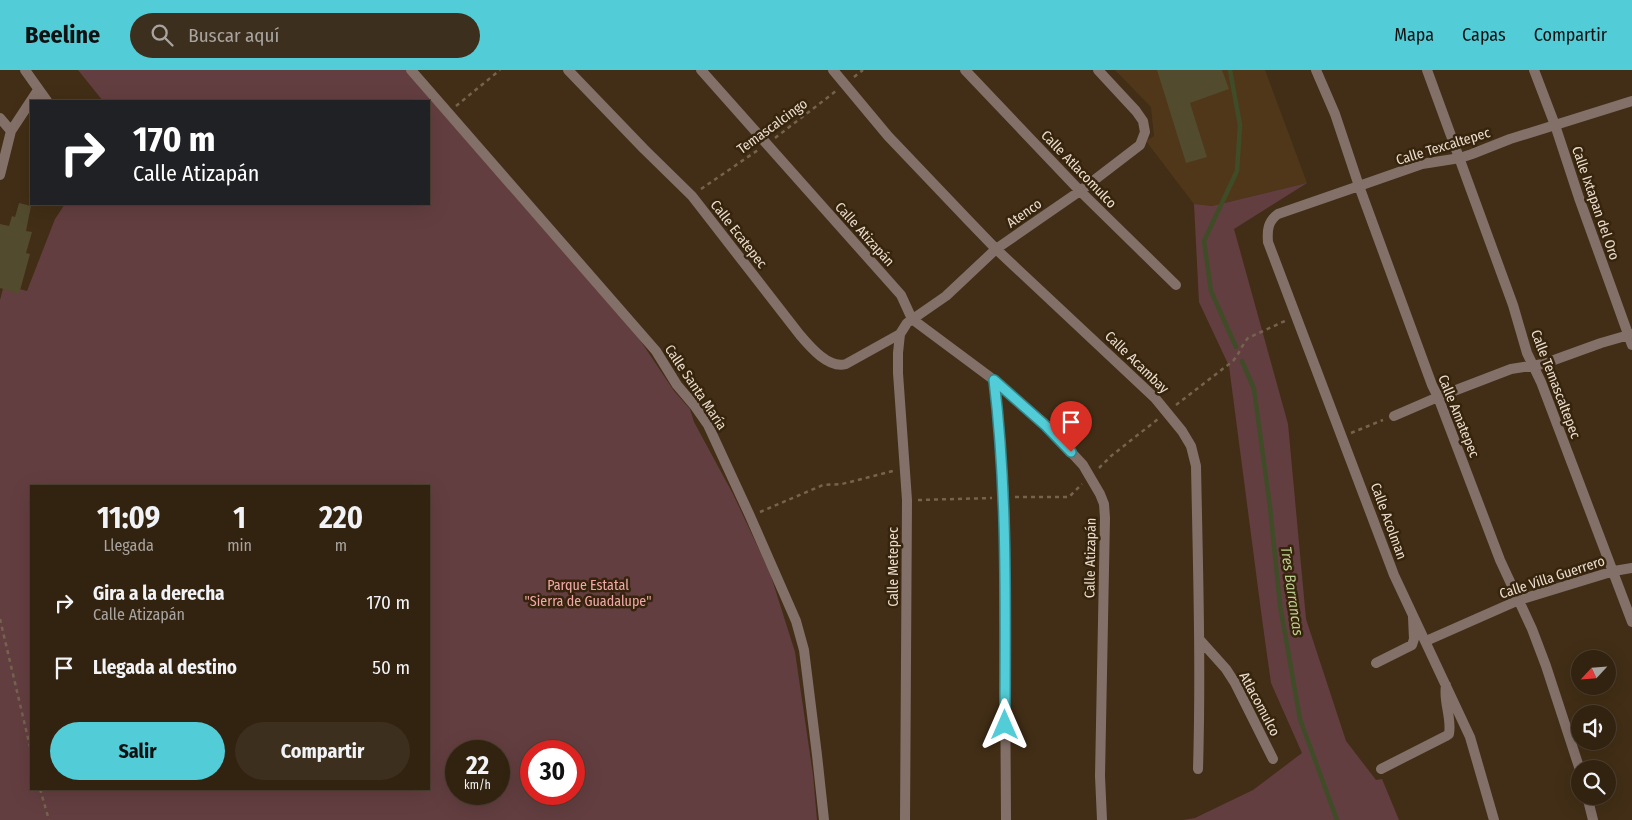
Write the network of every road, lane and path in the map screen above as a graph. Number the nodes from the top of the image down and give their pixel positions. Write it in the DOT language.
graph roads {
  1 [pos="26,70"];
  2 [pos="411,70"];
  3 [pos="500,70"];
  4 [pos="568,70"];
  5 [pos="701,70"];
  6 [pos="834,70"];
  7 [pos="863,70"];
  8 [pos="965,70"];
  9 [pos="1098,70"];
  10 [pos="1316,70"];
  11 [pos="1426,70"];
  12 [pos="1534,70"];
  13 [pos="846,84"];
  14 [pos="38,90"];
  15 [pos="31,100"];
  16 [pos="45,100"];
  17 [pos="1632,101"];
  18 [pos="30,102"];
  19 [pos="447,113"];
  20 [pos="0,118"];
  21 [pos="1555,125"];
  22 [pos="11,131"];
  23 [pos="766,144"];
  24 [pos="1460,158"];
  25 [pos="0,175"];
  26 [pos="1359,186"];
  27 [pos="1080,191"];
  28 [pos="692,196"];
  29 [pos="1268,228"];
  30 [pos="996,249"];
  31 [pos="1176,285"];
  32 [pos="1297,315"];
  33 [pos="912,319"];
  34 [pos="900,334"];
  35 [pos="1631,338"];
  36 [pos="1534,365"];
  37 [pos="994,380"];
  38 [pos="1438,397"];
  39 [pos="1168,412"];
  40 [pos="1394,416"];
  41 [pos="1343,437"];
  42 [pos="904,468"];
  43 [pos="1090,476"];
  44 [pos="1004,498"];
  45 [pos="906,500"];
  46 [pos="750,516"];
  47 [pos="1632,568"];
  48 [pos="1614,572"];
  49 [pos="1519,600"];
  50 [pos="1413,612"];
  51 [pos="0,618"];
  52 [pos="1632,622"];
  53 [pos="1200,640"];
  54 [pos="1426,641"];
  55 [pos="1376,663"];
  56 [pos="1446,684"];
  57 [pos="30,748"];
  58 [pos="1273,759"];
  59 [pos="1577,760"];
  60 [pos="1198,769"];
  61 [pos="1381,769"];
  62 [pos="40,790"];
  63 [pos="1589,805"];
  64 [pos="48,820"];
  65 [pos="824,820"];
  66 [pos="905,820"];
  67 [pos="1006,820"];
  68 [pos="1102,820"];
  69 [pos="1494,820"];
  70 [pos="1593,820"];
  1 -- 14 [label="street"];
  2 -- 19 [label="street, Calle Santa María"];
  3 -- 19 [label="path"];
  4 -- 28 [label="street, Calle Ecatepec"];
  5 -- 23 [label="street, Calle Atizapán"];
  6 -- 13 [label="street, Calle Acambay"];
  7 -- 13 [label="path, Temascalcingo"];
  8 -- 27 [label="street, Calle Atlacomulco"];
  9 -- 27 [label="street, Atenco"];
  10 -- 26 [label="street, Calle Amatepec"];
  11 -- 24 [label="street, Calle Temascaltepec"];
  12 -- 21 [label="street, Calle Ixtapan del Oro"];
  13 -- 23 [label="path, Temascalcingo"];
  13 -- 30 [label="street, Calle Acambay"];
  14 -- 15 [label="street"];
  14 -- 16 [label="street"];
  17 -- 21 [label="street, Calle Texcaltepec"];
  18 -- 22 [label="street"];
  19 -- 46 [label="street, Calle Santa María"];
  20 -- 22 [label="street"];
  21 -- 24 [label="street, Calle Texcaltepec"];
  21 -- 35 [label="street, Calle Ixtapan del Oro"];
  22 -- 25 [label="street"];
  23 -- 28 [label="path, Temascalcingo"];
  23 -- 33 [label="street, Calle Atizapán"];
  24 -- 26 [label="street, Calle Texcaltepec"];
  24 -- 36 [label="street, Calle Temascaltepec"];
  26 -- 29 [label="street, Calle Texcaltepec"];
  26 -- 38 [label="street, Calle Amatepec"];
  27 -- 30 [label="street, Atenco"];
  27 -- 31 [label="street, Calle Atlacomulco"];
  28 -- 34 [label="street, Calle Ecatepec"];
  29 -- 32 [label="street, Calle Acolman"];
  30 -- 33 [label="street, Atenco"];
  30 -- 39 [label="street, Calle Acambay"];
  32 -- 39 [label="path"];
  32 -- 41 [label="street, Calle Acolman"];
  33 -- 34 [label="street"];
  33 -- 37 [label="street, Calle Atizapán"];
  34 -- 42 [label="street, Calle Metepec"];
  35 -- 36 [label="street"];
  36 -- 38 [label="street"];
  36 -- 48 [label="street, Calle Temascaltepec"];
  37 -- 43 [label="street, Calle Atizapán"];
  37 -- 44 [label="street"];
  38 -- 40 [label="street"];
  38 -- 49 [label="street, Calle Amatepec"];
  39 -- 43 [label="path"];
  39 -- 53 [label="street, Calle Acambay"];
  40 -- 41 [label="path"];
  41 -- 50 [label="street, Calle Acolman"];
  42 -- 45 [label="street, Calle Metepec"];
  42 -- 46 [label="path"];
  43 -- 44 [label="path"];
  43 -- 68 [label="street, Calle Atizapán"];
  44 -- 45 [label="path"];
  44 -- 67 [label="street"];
  45 -- 66 [label="street, Calle Metepec"];
  46 -- 65 [label="street, Calle Santa María"];
  47 -- 48 [label="street, Calle Villa Guerrero"];
  48 -- 49 [label="street, Calle Villa Guerrero"];
  48 -- 52 [label="street, Calle Temascaltepec"];
  49 -- 54 [label="street, Calle Villa Guerrero"];
  49 -- 59 [label="street, Calle Amatepec"];
  50 -- 54 [label="street, Calle Acolman"];
  50 -- 55 [label="street"];
  51 -- 57 [label="path"];
  53 -- 58 [label="street, Atlacomulco"];
  53 -- 60 [label="street, Calle Acambay"];
  54 -- 56 [label="street, Calle Acolman"];
  56 -- 61 [label="street"];
  56 -- 69 [label="street, Calle Acolman"];
  62 -- 64 [label="path"];
  63 -- 70 [label="street"];
}
